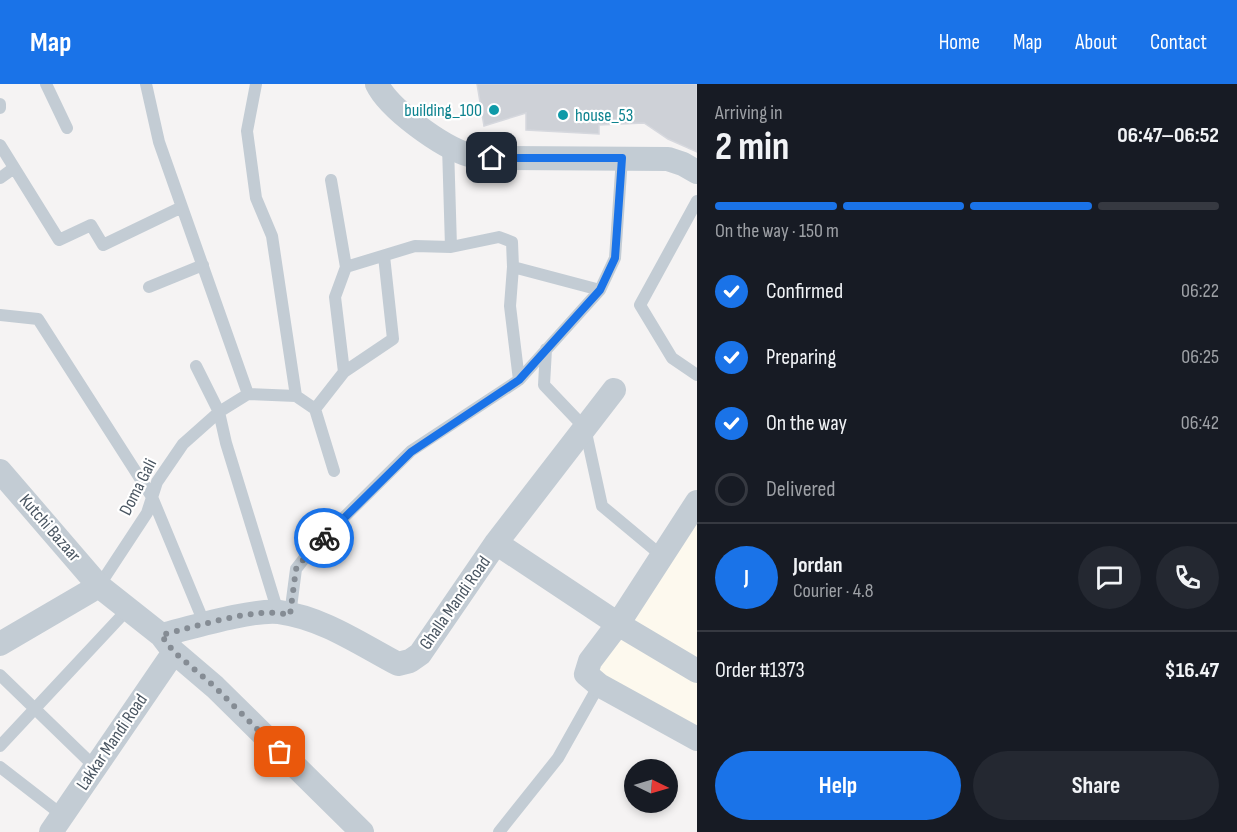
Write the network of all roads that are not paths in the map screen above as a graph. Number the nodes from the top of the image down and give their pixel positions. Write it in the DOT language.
graph roads {
  1 [pos="46,84"];
  2 [pos="146,84"];
  3 [pos="256,84"];
  4 [pos="377,84"];
  5 [pos="67,128"];
  6 [pos="0,145"];
  7 [pos="448,146"];
  8 [pos="622,158"];
  9 [pos="14,168"];
  10 [pos="697,172"];
  11 [pos="0,178"];
  12 [pos="331,180"];
  13 [pos="697,201"];
  14 [pos="182,207"];
  15 [pos="451,247"];
  16 [pos="384,256"];
  17 [pos="203,265"];
  18 [pos="346,267"];
  19 [pos="513,267"];
  20 [pos="149,287"];
  21 [pos="600,290"];
  22 [pos="0,315"];
  23 [pos="546,349"];
  24 [pos="196,366"];
  25 [pos="344,372"];
  26 [pos="697,375"];
  27 [pos="519,380"];
  28 [pos="614,390"];
  29 [pos="249,394"];
  30 [pos="296,396"];
  31 [pos="315,409"];
  32 [pos="219,412"];
  33 [pos="585,428"];
  34 [pos="0,471"];
  35 [pos="334,471"];
  36 [pos="152,497"];
  37 [pos="694,512"];
  38 [pos="496,543"];
  39 [pos="662,556"];
  40 [pos="99,586"];
  41 [pos="128,609"];
  42 [pos="284,613"];
  43 [pos="618,624"];
  44 [pos="205,625"];
  45 [pos="0,644"];
  46 [pos="167,644"];
  47 [pos="697,670"];
  48 [pos="0,675"];
  49 [pos="599,685"];
  50 [pos="36,710"];
  51 [pos="697,739"];
  52 [pos="0,746"];
  53 [pos="0,767"];
  54 [pos="95,767"];
  55 [pos="56,824"];
  56 [pos="358,831"];
  57 [pos="499,832"];
  1 -- 5 [label="lane"];
  2 -- 14 [label="lane"];
  3 -- 30 [label="lane"];
  4 -- 7 [label="street"];
  6 -- 9 [label="lane"];
  7 -- 8 [label="street"];
  7 -- 15 [label="lane"];
  8 -- 10 [label="street"];
  8 -- 21 [label="lane"];
  9 -- 11 [label="lane"];
  9 -- 14 [label="lane"];
  12 -- 18 [label="lane"];
  13 -- 26 [label="lane"];
  14 -- 17 [label="lane"];
  15 -- 16 [label="lane"];
  15 -- 19 [label="lane"];
  16 -- 18 [label="lane"];
  16 -- 25 [label="lane"];
  17 -- 20 [label="lane"];
  17 -- 29 [label="lane"];
  18 -- 25 [label="lane"];
  19 -- 21 [label="lane"];
  19 -- 27 [label="lane"];
  21 -- 23 [label="lane"];
  22 -- 36 [label="lane"];
  23 -- 27 [label="lane"];
  23 -- 33 [label="lane"];
  24 -- 32 [label="lane"];
  25 -- 31 [label="lane"];
  27 -- 42 [label="lane"];
  28 -- 33 [label="street, Ghalla Mandi Road"];
  29 -- 30 [label="lane"];
  29 -- 32 [label="lane, Doma Gali"];
  30 -- 31 [label="lane"];
  31 -- 35 [label="lane"];
  32 -- 36 [label="lane, Doma Gali"];
  32 -- 42 [label="lane"];
  33 -- 38 [label="street, Ghalla Mandi Road"];
  33 -- 39 [label="lane"];
  34 -- 40 [label="street, Kutchi Bazaar"];
  36 -- 40 [label="lane, Doma Gali"];
  36 -- 44 [label="lane"];
  37 -- 39 [label="street"];
  38 -- 42 [label="street, Ghalla Mandi Road"];
  38 -- 43 [label="street"];
  39 -- 43 [label="street"];
  40 -- 41 [label="street, Kutchi Bazaar"];
  40 -- 45 [label="street"];
  41 -- 46 [label="street, Kutchi Bazaar"];
  41 -- 50 [label="lane"];
  42 -- 44 [label="street, Ghalla Mandi Road"];
  43 -- 47 [label="street"];
  43 -- 49 [label="street"];
  44 -- 46 [label="street, Ghalla Mandi Road"];
  46 -- 54 [label="street, Lakkar Mandi Road"];
  46 -- 56 [label="street, Kutchi Bazaar"];
  48 -- 50 [label="lane"];
  49 -- 51 [label="street"];
  49 -- 57 [label="lane"];
  50 -- 52 [label="lane"];
  50 -- 54 [label="lane"];
  53 -- 55 [label="lane"];
  54 -- 55 [label="street, Lakkar Mandi Road"];
}
